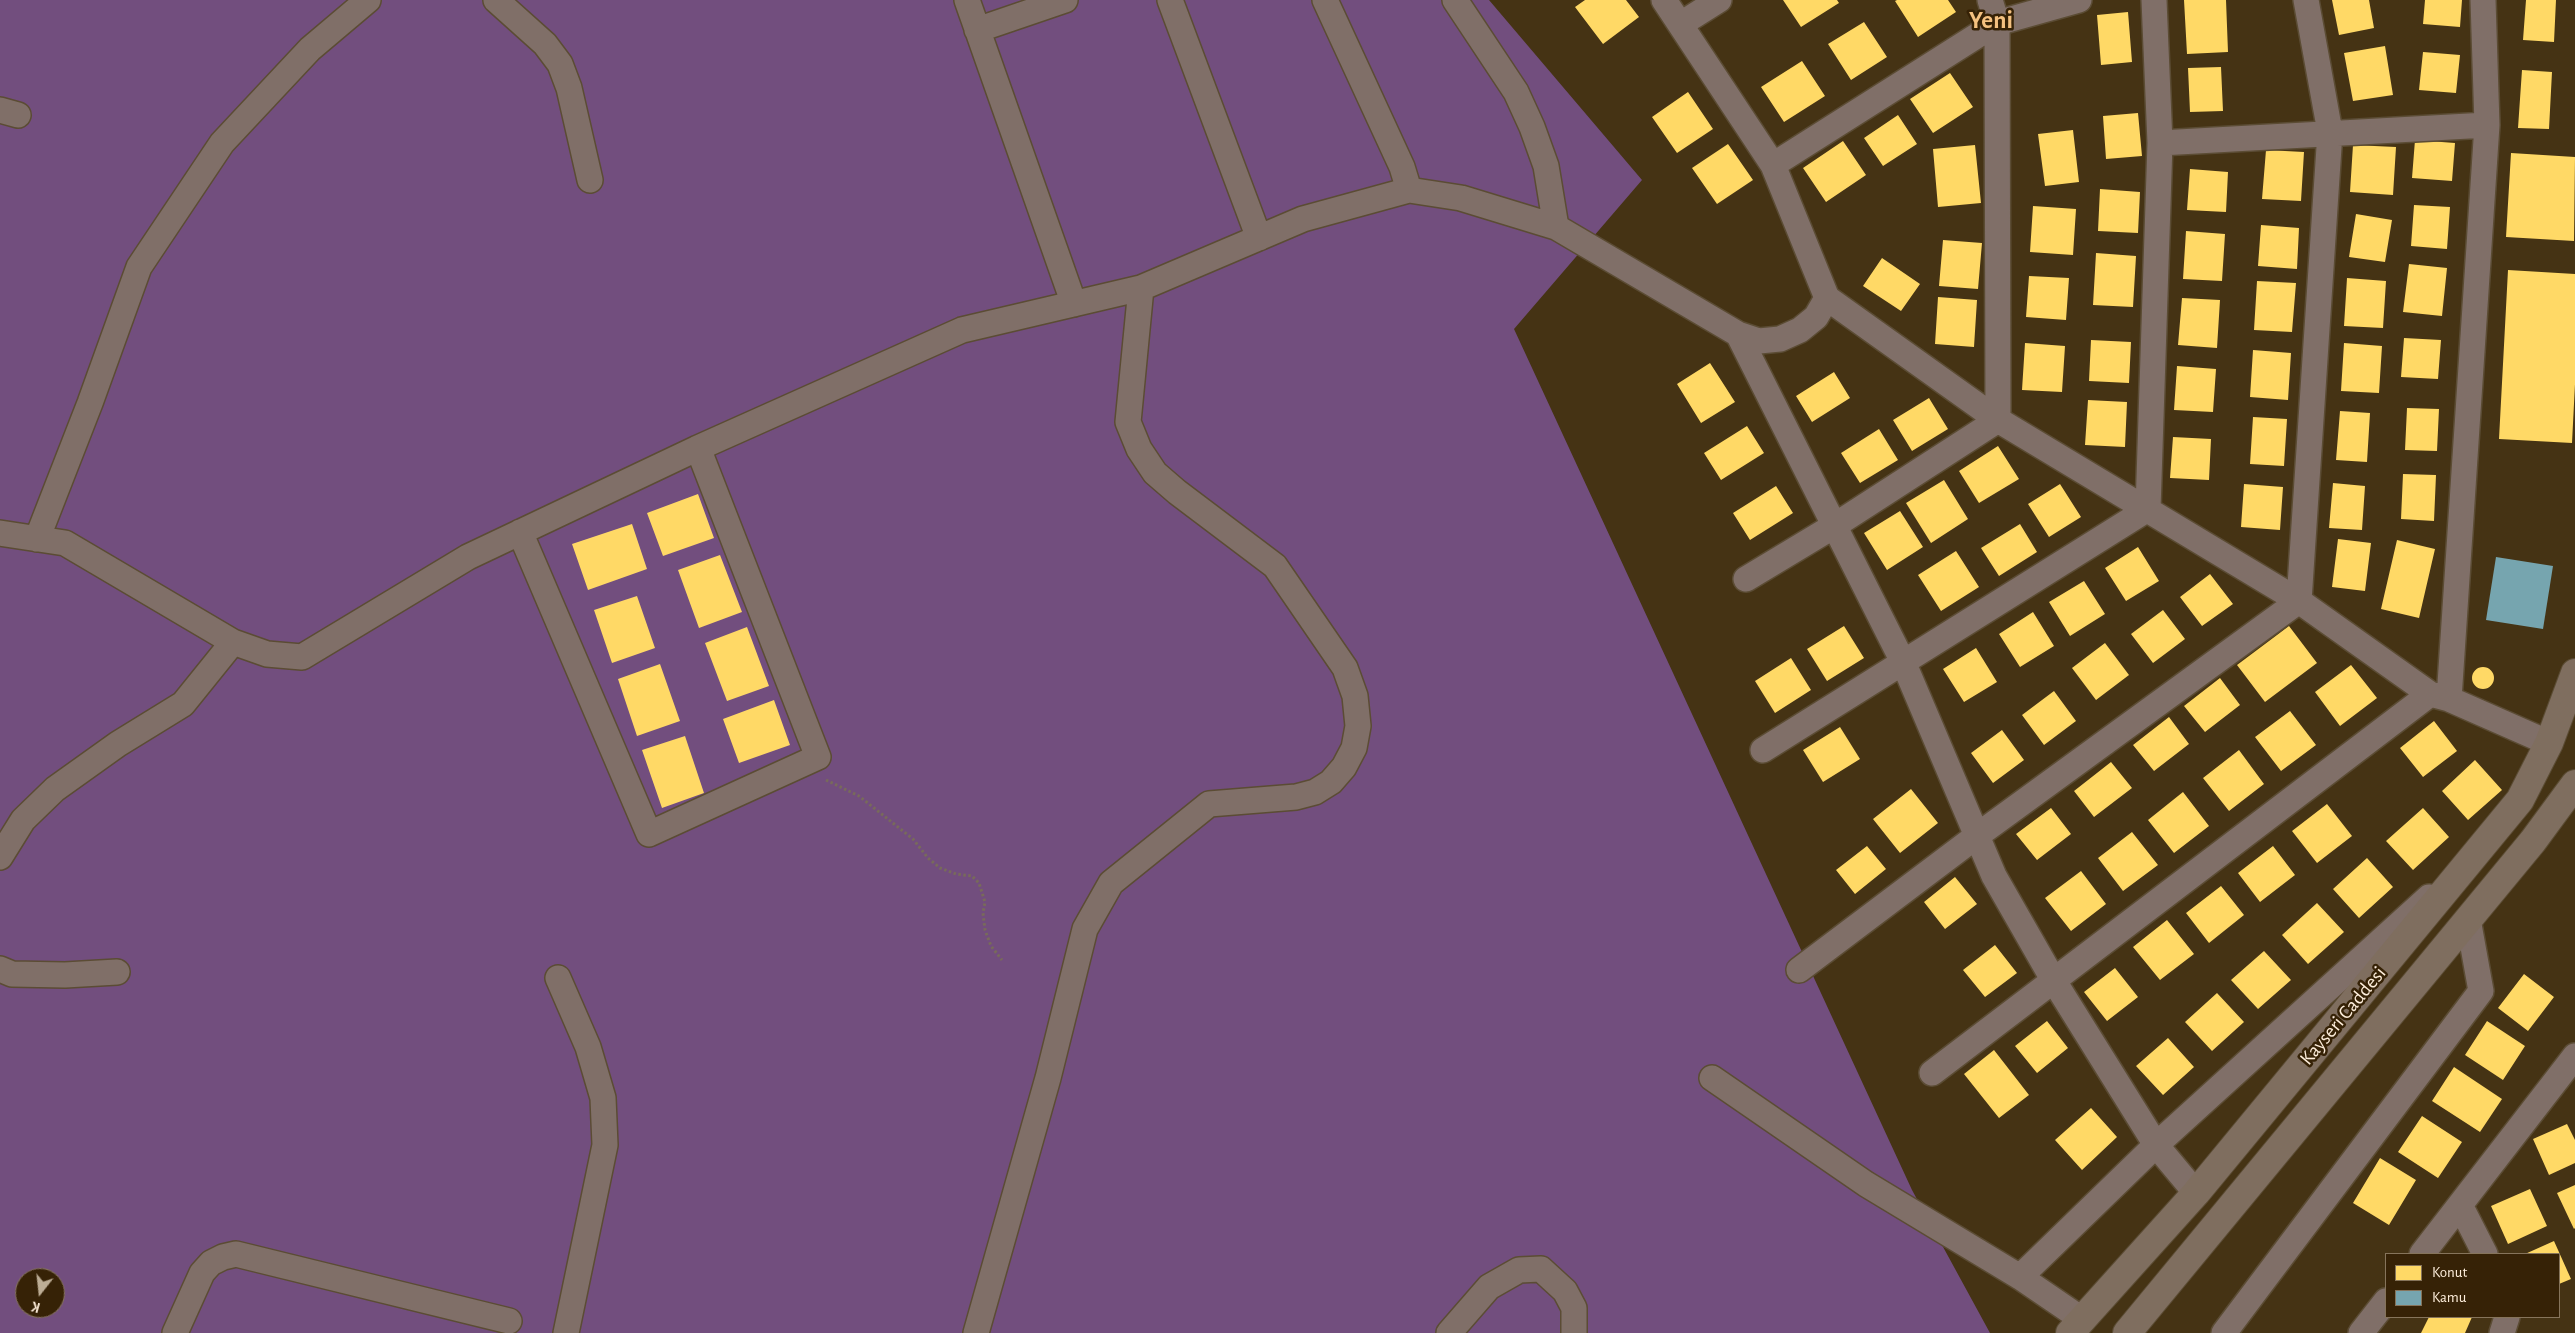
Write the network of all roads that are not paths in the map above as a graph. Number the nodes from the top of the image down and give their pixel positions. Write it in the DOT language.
graph roads {
  1 [pos="368,0"];
  2 [pos="496,0"];
  3 [pos="967,0"];
  4 [pos="1065,0"];
  5 [pos="1170,0"];
  6 [pos="1325,0"];
  7 [pos="1454,0"];
  8 [pos="1664,0"];
  9 [pos="1719,0"];
  10 [pos="2079,0"];
  11 [pos="2154,0"];
  12 [pos="2306,0"];
  13 [pos="2483,0"];
  14 [pos="1993,12"];
  15 [pos="1682,24"];
  16 [pos="977,30"];
  17 [pos="2486,125"];
  18 [pos="2330,132"];
  19 [pos="2160,144"];
  20 [pos="1773,165"];
  21 [pos="590,180"];
  22 [pos="1409,190"];
  23 [pos="1556,227"];
  24 [pos="1259,238"];
  25 [pos="1141,288"];
  26 [pos="1827,298"];
  27 [pos="1074,304"];
  28 [pos="1738,334"];
  29 [pos="1998,420"];
  30 [pos="698,448"];
  31 [pos="2148,509"];
  32 [pos="1834,526"];
  33 [pos="520,532"];
  34 [pos="0,533"];
  35 [pos="37,538"];
  36 [pos="1746,579"];
  37 [pos="2299,601"];
  38 [pos="233,642"];
  39 [pos="1904,664"];
  40 [pos="2575,673"];
  41 [pos="2439,697"];
  42 [pos="2549,743"];
  43 [pos="1763,750"];
  44 [pos="2575,784"];
  45 [pos="1978,835"];
  46 [pos="2480,850"];
  47 [pos="0,857"];
  48 [pos="2468,919"];
  49 [pos="0,969"];
  50 [pos="1799,970"];
  51 [pos="118,972"];
  52 [pos="558,978"];
  53 [pos="2054,981"];
  54 [pos="2573,1065"];
  55 [pos="1932,1073"];
  56 [pos="1712,1078"];
  57 [pos="2156,1146"];
  58 [pos="2196,1193"];
  59 [pos="2460,1205"];
  60 [pos="2423,1253"];
  61 [pos="2484,1253"];
  62 [pos="2020,1277"];
  63 [pos="2385,1302"];
  64 [pos="2507,1318"];
  65 [pos="509,1321"];
  66 [pos="2077,1326"];
  67 [pos="175,1333"];
  68 [pos="566,1333"];
  69 [pos="976,1333"];
  70 [pos="1449,1333"];
  71 [pos="1574,1333"];
  72 [pos="2127,1333"];
  73 [pos="2224,1333"];
  74 [pos="2361,1333"];
  75 [pos="2502,1333"];
  1 -- 35 [label="street"];
  2 -- 21 [label="street"];
  3 -- 16 [label="street"];
  4 -- 16 [label="street"];
  5 -- 24 [label="street"];
  6 -- 22 [label="street"];
  7 -- 23 [label="street"];
  8 -- 15 [label="street"];
  9 -- 15 [label="street"];
  10 -- 14 [label="street"];
  11 -- 19 [label="street"];
  12 -- 18 [label="street"];
  13 -- 17 [label="street"];
  14 -- 20 [label="street"];
  14 -- 29 [label="street"];
  15 -- 20 [label="street"];
  16 -- 27 [label="street"];
  17 -- 18 [label="street"];
  17 -- 41 [label="street"];
  18 -- 19 [label="street"];
  18 -- 37 [label="street"];
  19 -- 31 [label="street"];
  20 -- 26 [label="street"];
  22 -- 23 [label="street"];
  22 -- 24 [label="street"];
  23 -- 28 [label="street"];
  24 -- 25 [label="street"];
  25 -- 27 [label="street"];
  25 -- 69 [label="street"];
  26 -- 28 [label="street"];
  26 -- 29 [label="street"];
  27 -- 30 [label="street"];
  28 -- 32 [label="street"];
  29 -- 31 [label="street"];
  29 -- 32 [label="street"];
  30 -- 33 [label="street"];
  30 -- 33 [label="street"];
  31 -- 37 [label="street"];
  31 -- 39 [label="street"];
  32 -- 36 [label="street"];
  32 -- 39 [label="street"];
  33 -- 38 [label="street"];
  34 -- 35 [label="street"];
  35 -- 38 [label="street"];
  37 -- 41 [label="street"];
  37 -- 45 [label="street"];
  38 -- 47 [label="street"];
  39 -- 43 [label="street"];
  39 -- 45 [label="street"];
  40 -- 42 [label="main road, Kayseri Caddesi"];
  41 -- 42 [label="street"];
  41 -- 53 [label="street"];
  42 -- 46 [label="main road, Kayseri Caddesi"];
  44 -- 48 [label="main road, Kayseri Caddesi"];
  45 -- 50 [label="street"];
  45 -- 53 [label="street"];
  46 -- 57 [label="street"];
  46 -- 58 [label="main road, Kayseri Caddesi"];
  48 -- 72 [label="main road, Kayseri Caddesi"];
  48 -- 73 [label="street"];
  49 -- 51 [label="street"];
  52 -- 68 [label="street"];
  53 -- 55 [label="street"];
  53 -- 57 [label="street"];
  54 -- 59 [label="street"];
  56 -- 62 [label="street"];
  57 -- 58 [label="street"];
  57 -- 62 [label="street"];
  58 -- 66 [label="main road, Kayseri Caddesi"];
  59 -- 60 [label="street"];
  59 -- 61 [label="street"];
  62 -- 66 [label="street"];
  63 -- 74 [label="street"];
  64 -- 75 [label="street"];
  65 -- 67 [label="street"];
  70 -- 71 [label="street"];
}
